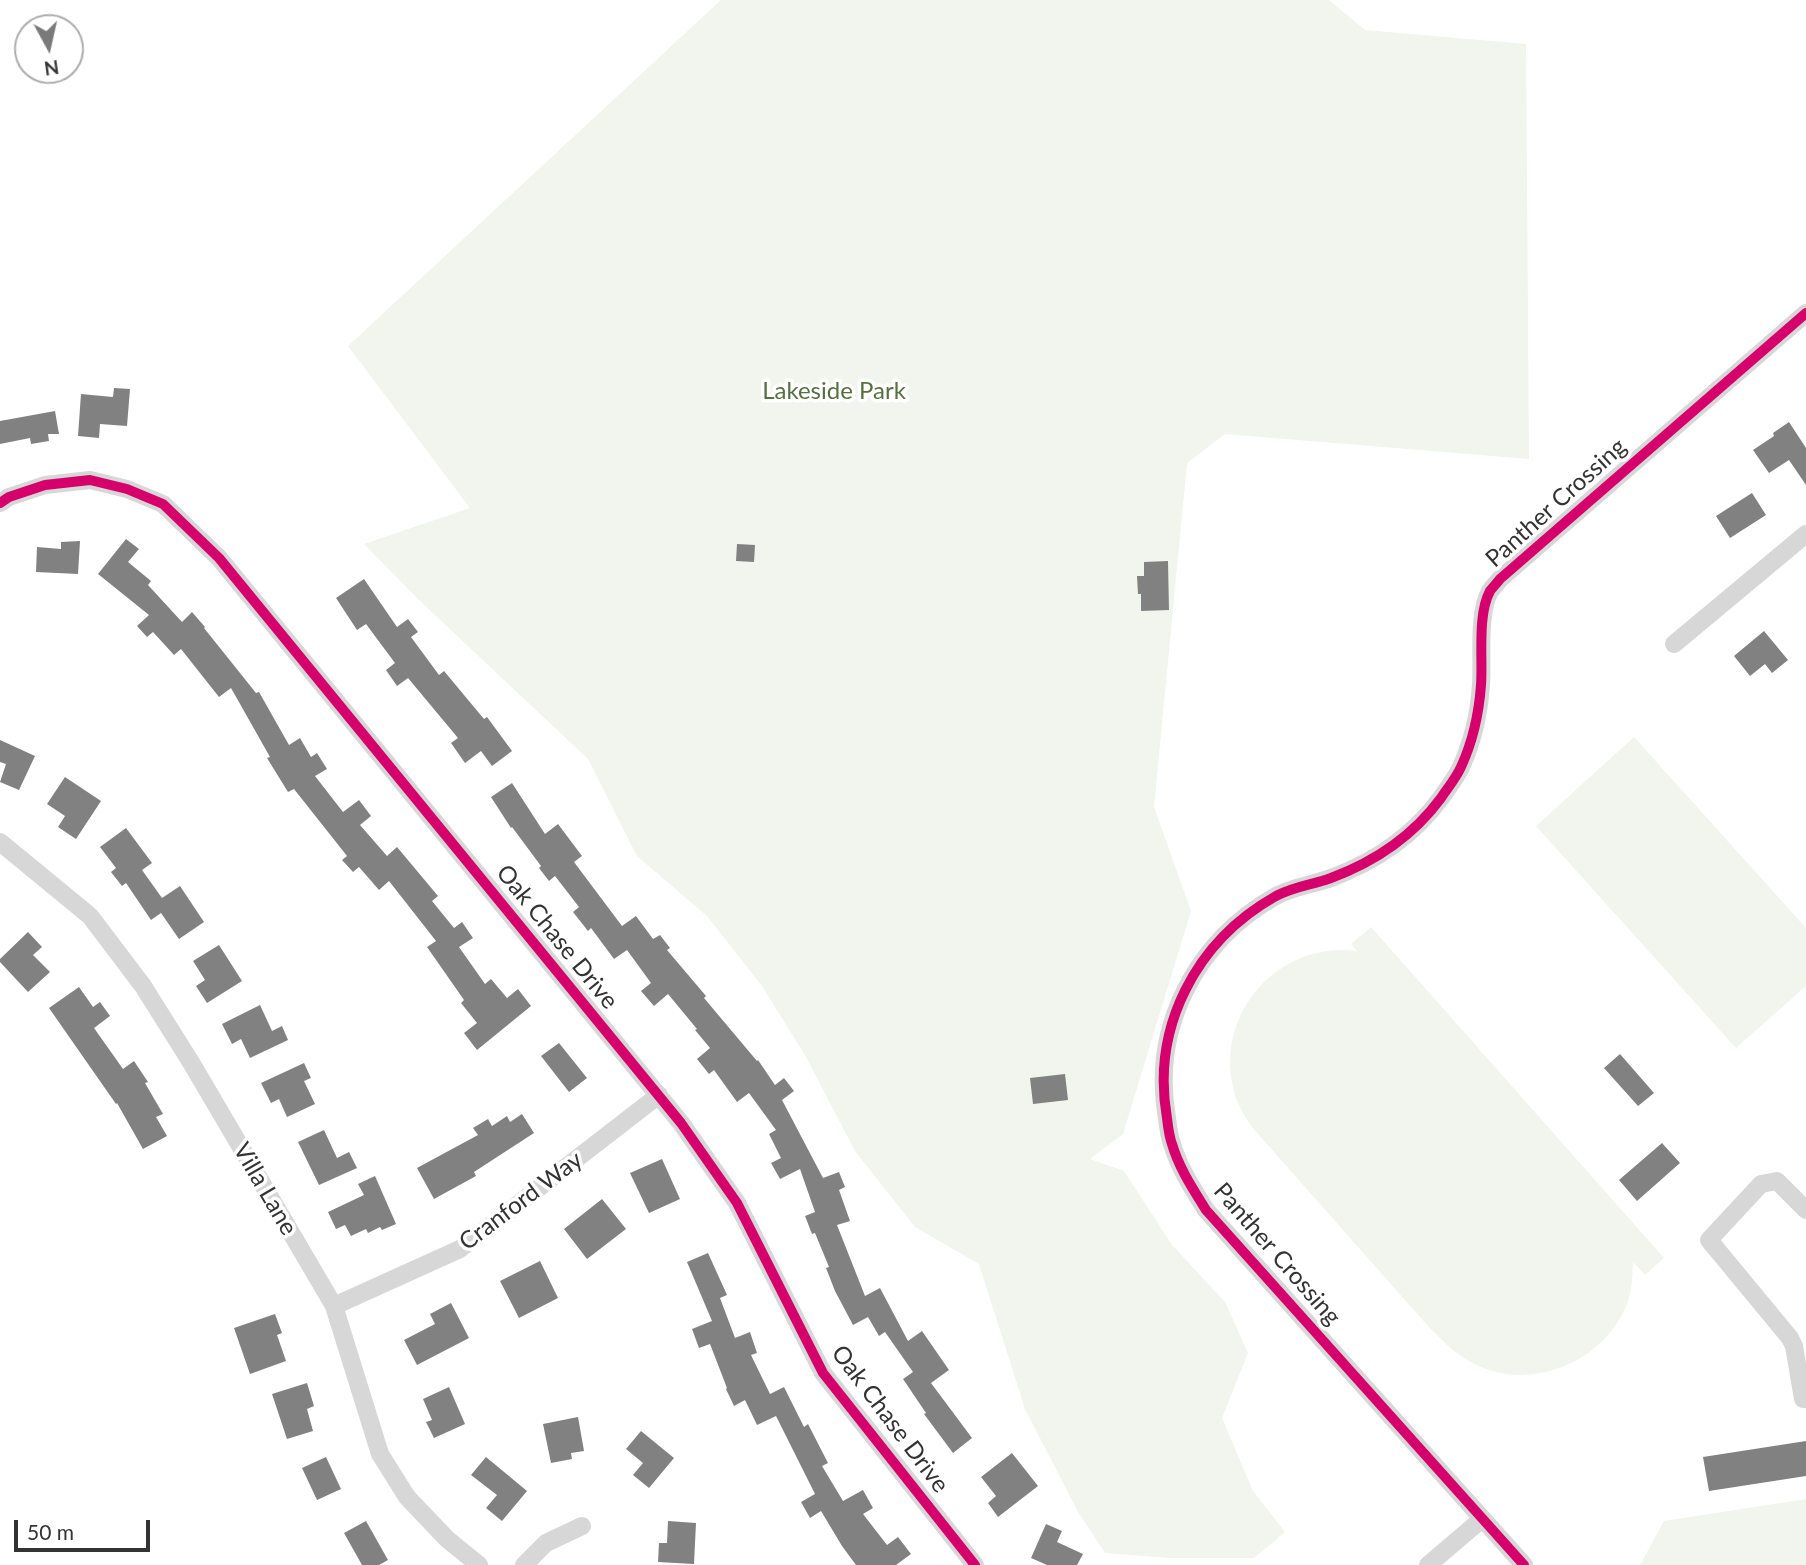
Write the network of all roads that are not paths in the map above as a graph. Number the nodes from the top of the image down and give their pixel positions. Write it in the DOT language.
graph roads {
  1 [pos="1806,313"];
  2 [pos="0,503"];
  3 [pos="1806,534"];
  4 [pos="1674,644"];
  5 [pos="0,842"];
  6 [pos="659,1095"];
  7 [pos="1806,1210"];
  8 [pos="334,1306"];
  9 [pos="1800,1344"];
  10 [pos="1806,1399"];
  11 [pos="1482,1519"];
  12 [pos="582,1526"];
  13 [pos="479,1565"];
  14 [pos="524,1565"];
  15 [pos="975,1565"];
  16 [pos="1428,1565"];
  17 [pos="1524,1565"];
  1 -- 11 [label="street, Panther Crossing"];
  2 -- 6 [label="street, Oak Chase Drive"];
  3 -- 4 [label="street"];
  5 -- 8 [label="street, Villa Lane"];
  6 -- 8 [label="street, Cranford Way"];
  6 -- 15 [label="street, Oak Chase Drive"];
  7 -- 9 [label="street"];
  8 -- 13 [label="street, Villa Lane"];
  9 -- 10 [label="street"];
  11 -- 16 [label="street"];
  11 -- 17 [label="street, Panther Crossing"];
  12 -- 14 [label="street"];
}
